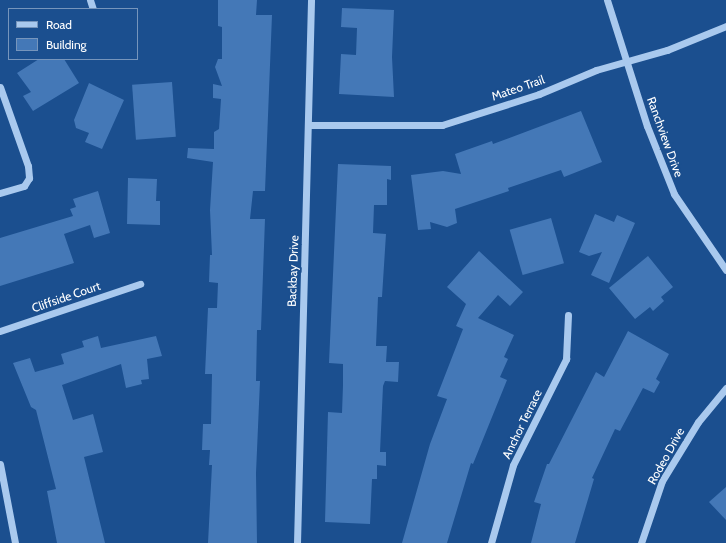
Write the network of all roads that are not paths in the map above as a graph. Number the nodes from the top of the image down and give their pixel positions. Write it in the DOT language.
graph roads {
  1 [pos="311,0"];
  2 [pos="607,0"];
  3 [pos="726,26"];
  4 [pos="627,61"];
  5 [pos="0,87"];
  6 [pos="308,125"];
  7 [pos="0,193"];
  8 [pos="726,270"];
  9 [pos="140,284"];
  10 [pos="568,315"];
  11 [pos="0,331"];
  12 [pos="726,388"];
  13 [pos="0,464"];
  14 [pos="16,543"];
  15 [pos="297,543"];
  16 [pos="491,543"];
  17 [pos="641,543"];
  1 -- 6 [label="street, Backbay Drive"];
  2 -- 4 [label="street, Ranchview Drive"];
  3 -- 4 [label="street, Mateo Trail"];
  4 -- 6 [label="street, Mateo Trail"];
  4 -- 8 [label="street, Ranchview Drive"];
  5 -- 7 [label="street"];
  6 -- 15 [label="street, Backbay Drive"];
  9 -- 11 [label="street, Cliffside Court"];
  10 -- 16 [label="street, Anchor Terrace"];
  12 -- 17 [label="street, Rodeo Drive"];
  13 -- 14 [label="street"];
}
